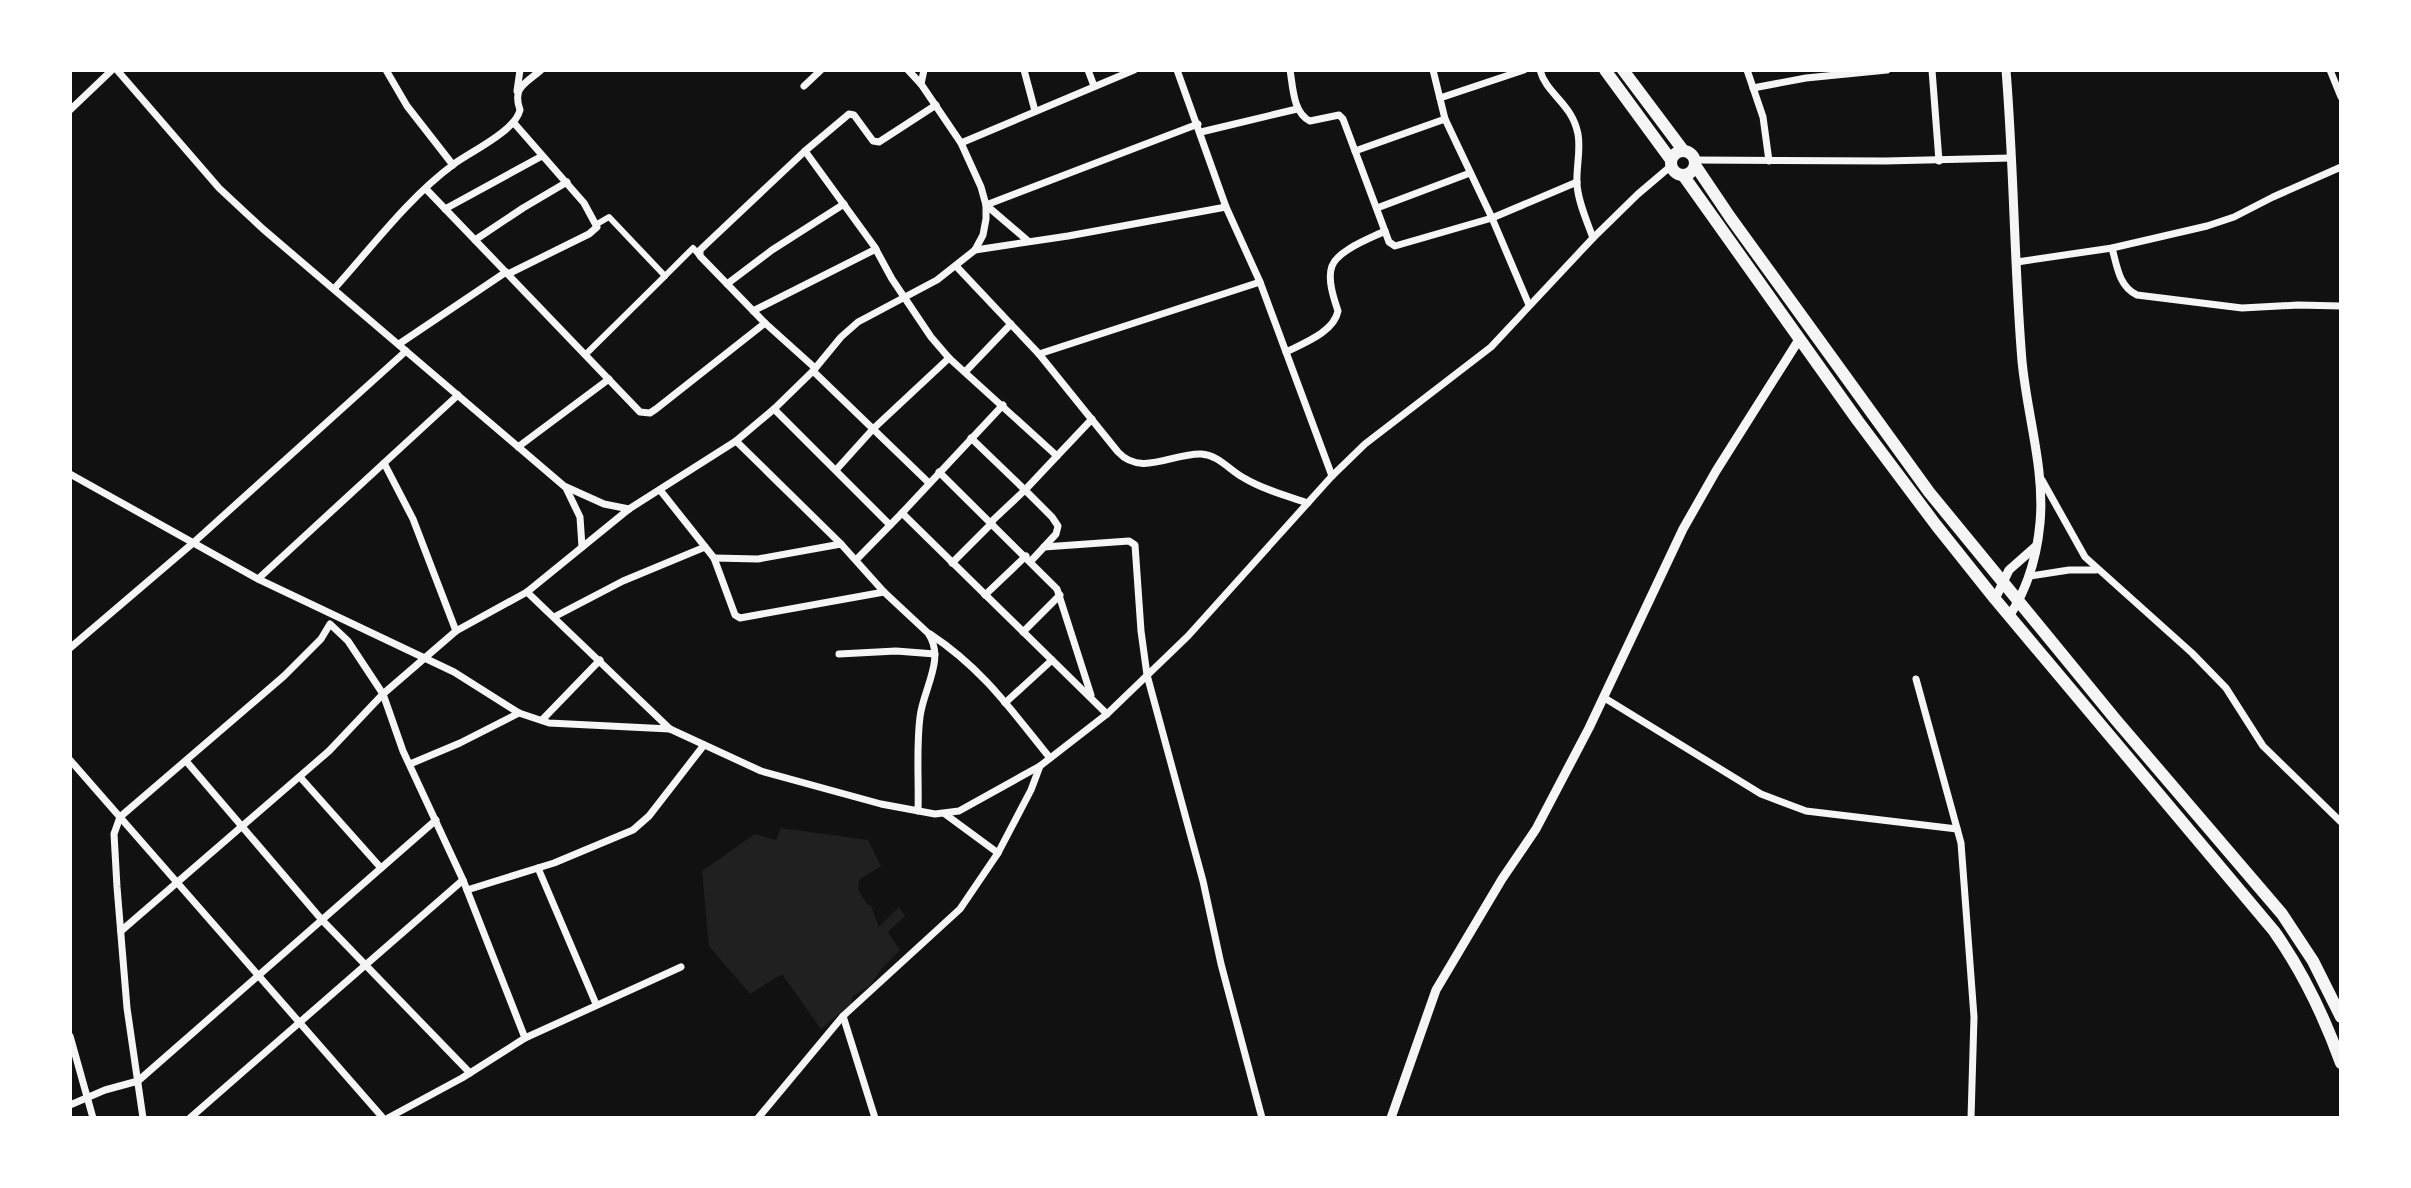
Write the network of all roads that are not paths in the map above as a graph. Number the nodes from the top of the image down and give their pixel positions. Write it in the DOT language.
graph roads {
  1 [pos="114,70"];
  2 [pos="386,70"];
  3 [pos="520,70"];
  4 [pos="541,70"];
  5 [pos="821,70"];
  6 [pos="908,70"];
  7 [pos="924,70"];
  8 [pos="1024,70"];
  9 [pos="1088,70"];
  10 [pos="1134,70"];
  11 [pos="1177,70"];
  12 [pos="1290,70"];
  13 [pos="1433,70"];
  14 [pos="1524,70"];
  15 [pos="1540,70"];
  16 [pos="1605,70"];
  17 [pos="1623,70"];
  18 [pos="1747,70"];
  19 [pos="1887,70"];
  20 [pos="1932,70"];
  21 [pos="2006,70"];
  22 [pos="2330,70"];
  23 [pos="921,84"];
  24 [pos="804,86"];
  25 [pos="1094,86"];
  26 [pos="1753,88"];
  27 [pos="517,91"];
  28 [pos="2341,97"];
  29 [pos="1440,98"];
  30 [pos="936,105"];
  31 [pos="1297,109"];
  32 [pos="70,110"];
  33 [pos="1035,111"];
  34 [pos="1445,119"];
  35 [pos="514,123"];
  36 [pos="1200,128"];
  37 [pos="961,143"];
  38 [pos="1683,150"];
  39 [pos="805,151"];
  40 [pos="1355,151"];
  41 [pos="542,156"];
  42 [pos="2011,158"];
  43 [pos="1769,161"];
  44 [pos="1939,161"];
  45 [pos="1695,162"];
  46 [pos="1671,163"];
  47 [pos="453,165"];
  48 [pos="2341,167"];
  49 [pos="1470,173"];
  50 [pos="1683,175"];
  51 [pos="567,182"];
  52 [pos="1577,182"];
  53 [pos="426,189"];
  54 [pos="844,204"];
  55 [pos="986,205"];
  56 [pos="1226,207"];
  57 [pos="1377,208"];
  58 [pos="445,209"];
  59 [pos="1492,218"];
  60 [pos="597,224"];
  61 [pos="1385,231"];
  62 [pos="1593,238"];
  63 [pos="475,240"];
  64 [pos="1028,241"];
  65 [pos="2112,248"];
  66 [pos="876,249"];
  67 [pos="975,250"];
  68 [pos="700,256"];
  69 [pos="2017,262"];
  70 [pos="956,266"];
  71 [pos="507,273"];
  72 [pos="665,276"];
  73 [pos="1260,282"];
  74 [pos="727,284"];
  75 [pos="334,289"];
  76 [pos="904,298"];
  77 [pos="1529,305"];
  78 [pos="2341,306"];
  79 [pos="753,311"];
  80 [pos="765,323"];
  81 [pos="1011,324"];
  82 [pos="1800,338"];
  83 [pos="399,344"];
  84 [pos="406,351"];
  85 [pos="1286,352"];
  86 [pos="1039,354"];
  87 [pos="585,355"];
  88 [pos="949,358"];
  89 [pos="814,369"];
  90 [pos="966,371"];
  91 [pos="609,379"];
  92 [pos="458,395"];
  93 [pos="1003,405"];
  94 [pos="774,409"];
  95 [pos="1092,419"];
  96 [pos="873,429"];
  97 [pos="971,438"];
  98 [pos="736,441"];
  99 [pos="518,447"];
  100 [pos="1057,456"];
  101 [pos="384,463"];
  102 [pos="836,470"];
  103 [pos="939,472"];
  104 [pos="70,474"];
  105 [pos="2039,475"];
  106 [pos="1332,476"];
  107 [pos="929,483"];
  108 [pos="564,486"];
  109 [pos="660,490"];
  110 [pos="1025,490"];
  111 [pos="1308,503"];
  112 [pos="629,509"];
  113 [pos="902,513"];
  114 [pos="992,523"];
  115 [pos="890,525"];
  116 [pos="193,543"];
  117 [pos="841,544"];
  118 [pos="582,547"];
  119 [pos="705,547"];
  120 [pos="1044,547"];
  121 [pos="2035,547"];
  122 [pos="714,558"];
  123 [pos="1028,558"];
  124 [pos="856,560"];
  125 [pos="952,563"];
  126 [pos="2096,570"];
  127 [pos="2030,576"];
  128 [pos="258,579"];
  129 [pos="2003,580"];
  130 [pos="527,592"];
  131 [pos="884,592"];
  132 [pos="985,595"];
  133 [pos="1060,595"];
  134 [pos="1995,599"];
  135 [pos="2019,601"];
  136 [pos="334,615"];
  137 [pos="2010,615"];
  138 [pos="554,617"];
  139 [pos="330,624"];
  140 [pos="456,631"];
  141 [pos="1023,632"];
  142 [pos="928,633"];
  143 [pos="70,648"];
  144 [pos="839,654"];
  145 [pos="935,654"];
  146 [pos="423,658"];
  147 [pos="600,660"];
  148 [pos="1052,660"];
  149 [pos="1147,675"];
  150 [pos="1916,679"];
  151 [pos="383,694"];
  152 [pos="1603,697"];
  153 [pos="1092,699"];
  154 [pos="1005,703"];
  155 [pos="519,713"];
  156 [pos="1107,714"];
  157 [pos="542,720"];
  158 [pos="670,729"];
  159 [pos="704,745"];
  160 [pos="1050,758"];
  161 [pos="70,760"];
  162 [pos="186,761"];
  163 [pos="410,764"];
  164 [pos="1040,766"];
  165 [pos="300,777"];
  166 [pos="918,811"];
  167 [pos="945,814"];
  168 [pos="120,817"];
  169 [pos="436,820"];
  170 [pos="2341,822"];
  171 [pos="243,827"];
  172 [pos="1957,829"];
  173 [pos="998,853"];
  174 [pos="381,868"];
  175 [pos="538,868"];
  176 [pos="463,880"];
  177 [pos="178,883"];
  178 [pos="467,890"];
  179 [pos="322,920"];
  180 [pos="121,931"];
  181 [pos="366,964"];
  182 [pos="681,967"];
  183 [pos="258,977"];
  184 [pos="596,1004"];
  185 [pos="843,1016"];
  186 [pos="2341,1017"];
  187 [pos="299,1023"];
  188 [pos="525,1038"];
  189 [pos="71,1040"];
  190 [pos="2341,1063"];
  191 [pos="470,1073"];
  192 [pos="138,1081"];
  193 [pos="87,1097"];
  194 [pos="70,1105"];
  195 [pos="768,1114"];
  196 [pos="93,1118"];
  197 [pos="143,1118"];
  198 [pos="190,1118"];
  199 [pos="385,1118"];
  200 [pos="758,1118"];
  201 [pos="875,1118"];
  202 [pos="1262,1118"];
  203 [pos="1391,1118"];
  204 [pos="1971,1118"];
  1 -- 32 [label="street"];
  1 -- 75 [label="street"];
  2 -- 47 [label="street"];
  3 -- 27 [label="street"];
  4 -- 27 [label="street"];
  5 -- 24 [label="street"];
  6 -- 23 [label="street"];
  7 -- 23 [label="street"];
  8 -- 33 [label="street"];
  9 -- 25 [label="street"];
  10 -- 25 [label="street"];
  11 -- 36 [label="street"];
  12 -- 31 [label="street"];
  13 -- 29 [label="street"];
  14 -- 29 [label="street"];
  15 -- 52 [label="street"];
  16 -- 46 [label="main road"];
  17 -- 38 [label="main road"];
  18 -- 26 [label="street"];
  19 -- 26 [label="street"];
  20 -- 44 [label="street"];
  21 -- 42 [label="street"];
  22 -- 28 [label="street"];
  23 -- 30 [label="street"];
  25 -- 33 [label="street"];
  26 -- 43 [label="street"];
  27 -- 35 [label="street"];
  29 -- 34 [label="street"];
  30 -- 37 [label="street"];
  30 -- 39 [label="street"];
  31 -- 36 [label="street"];
  31 -- 40 [label="street"];
  33 -- 37 [label="street"];
  34 -- 40 [label="street"];
  34 -- 49 [label="street"];
  35 -- 41 [label="street"];
  35 -- 47 [label="street"];
  36 -- 55 [label="street"];
  36 -- 56 [label="street"];
  37 -- 55 [label="street"];
  38 -- 45 [label="main road"];
  38 -- 46 [label="main road"];
  39 -- 54 [label="street"];
  39 -- 68 [label="street"];
  40 -- 57 [label="street"];
  41 -- 51 [label="street"];
  41 -- 58 [label="street"];
  42 -- 44 [label="street"];
  42 -- 69 [label="street"];
  43 -- 44 [label="street"];
  43 -- 45 [label="street"];
  45 -- 50 [label="main road"];
  45 -- 129 [label="main road"];
  46 -- 50 [label="main road"];
  46 -- 62 [label="street"];
  47 -- 53 [label="street"];
  48 -- 65 [label="street"];
  49 -- 57 [label="street"];
  49 -- 59 [label="street"];
  50 -- 82 [label="main road"];
  51 -- 60 [label="street"];
  51 -- 63 [label="street"];
  52 -- 59 [label="street"];
  52 -- 62 [label="street"];
  53 -- 58 [label="street"];
  53 -- 75 [label="street"];
  54 -- 66 [label="street"];
  54 -- 74 [label="street"];
  55 -- 64 [label="street"];
  55 -- 67 [label="street"];
  56 -- 64 [label="street"];
  56 -- 73 [label="street"];
  57 -- 61 [label="street"];
  58 -- 63 [label="street"];
  59 -- 61 [label="street"];
  59 -- 77 [label="street"];
  60 -- 71 [label="street"];
  60 -- 72 [label="street"];
  61 -- 85 [label="street"];
  62 -- 77 [label="street"];
  63 -- 71 [label="street"];
  64 -- 67 [label="street"];
  65 -- 69 [label="street"];
  65 -- 78 [label="street"];
  66 -- 76 [label="street"];
  66 -- 79 [label="street"];
  67 -- 70 [label="street"];
  68 -- 72 [label="street"];
  68 -- 74 [label="street"];
  69 -- 105 [label="street"];
  70 -- 76 [label="street"];
  70 -- 81 [label="street"];
  71 -- 83 [label="street"];
  71 -- 87 [label="street"];
  72 -- 87 [label="street"];
  73 -- 85 [label="street"];
  73 -- 86 [label="street"];
  74 -- 79 [label="street"];
  75 -- 83 [label="street"];
  76 -- 88 [label="street"];
  76 -- 89 [label="street"];
  77 -- 106 [label="street"];
  79 -- 80 [label="street"];
  80 -- 89 [label="street"];
  80 -- 91 [label="street"];
  81 -- 86 [label="street"];
  81 -- 90 [label="street"];
  82 -- 134 [label="main road"];
  82 -- 152 [label="street"];
  83 -- 84 [label="street"];
  84 -- 92 [label="street"];
  84 -- 116 [label="street"];
  85 -- 106 [label="street"];
  86 -- 95 [label="street"];
  87 -- 91 [label="street"];
  88 -- 90 [label="street"];
  88 -- 96 [label="street"];
  89 -- 94 [label="street"];
  89 -- 96 [label="street"];
  90 -- 93 [label="street"];
  91 -- 99 [label="street"];
  92 -- 99 [label="street"];
  92 -- 101 [label="street"];
  93 -- 97 [label="street"];
  93 -- 100 [label="street"];
  94 -- 98 [label="street"];
  94 -- 102 [label="street"];
  95 -- 100 [label="street"];
  95 -- 111 [label="street"];
  96 -- 102 [label="street"];
  96 -- 107 [label="street"];
  97 -- 103 [label="street"];
  97 -- 110 [label="street"];
  98 -- 109 [label="street"];
  98 -- 117 [label="street"];
  99 -- 108 [label="street"];
  100 -- 110 [label="street"];
  101 -- 128 [label="street"];
  101 -- 140 [label="street"];
  102 -- 115 [label="street"];
  103 -- 107 [label="street"];
  103 -- 114 [label="street"];
  104 -- 116 [label="street"];
  105 -- 121 [label="street"];
  105 -- 126 [label="street"];
  106 -- 111 [label="street"];
  107 -- 113 [label="street"];
  108 -- 112 [label="street"];
  108 -- 118 [label="street"];
  109 -- 112 [label="street"];
  109 -- 119 [label="street"];
  110 -- 114 [label="street"];
  110 -- 120 [label="street"];
  111 -- 149 [label="street"];
  112 -- 118 [label="street"];
  113 -- 115 [label="street"];
  113 -- 125 [label="street"];
  114 -- 123 [label="street"];
  114 -- 125 [label="street"];
  115 -- 124 [label="street"];
  116 -- 128 [label="street"];
  116 -- 143 [label="street"];
  117 -- 122 [label="street"];
  117 -- 124 [label="street"];
  118 -- 130 [label="street"];
  119 -- 122 [label="street"];
  119 -- 138 [label="street"];
  120 -- 123 [label="street"];
  120 -- 149 [label="street"];
  121 -- 127 [label="street"];
  121 -- 129 [label="street"];
  122 -- 131 [label="street"];
  123 -- 132 [label="street"];
  123 -- 133 [label="street"];
  124 -- 131 [label="street"];
  125 -- 132 [label="street"];
  126 -- 127 [label="street"];
  126 -- 170 [label="street"];
  127 -- 135 [label="street"];
  128 -- 136 [label="street"];
  129 -- 134 [label="street"];
  129 -- 135 [label="main road"];
  130 -- 138 [label="street"];
  130 -- 140 [label="street"];
  131 -- 142 [label="street"];
  132 -- 141 [label="street"];
  133 -- 141 [label="street"];
  133 -- 153 [label="street"];
  134 -- 137 [label="main road"];
  135 -- 137 [label="street"];
  135 -- 186 [label="main road"];
  136 -- 139 [label="street"];
  136 -- 146 [label="street"];
  137 -- 190 [label="main road"];
  138 -- 147 [label="street"];
  139 -- 151 [label="street"];
  139 -- 162 [label="street"];
  140 -- 146 [label="street"];
  141 -- 148 [label="street"];
  142 -- 145 [label="street"];
  142 -- 154 [label="street"];
  144 -- 145 [label="street"];
  145 -- 166 [label="street"];
  146 -- 151 [label="street"];
  146 -- 155 [label="street"];
  147 -- 157 [label="street"];
  147 -- 158 [label="street"];
  148 -- 153 [label="street"];
  148 -- 154 [label="street"];
  149 -- 156 [label="street"];
  149 -- 202 [label="street"];
  150 -- 172 [label="street"];
  151 -- 163 [label="street"];
  151 -- 165 [label="street"];
  152 -- 172 [label="street"];
  152 -- 203 [label="street"];
  153 -- 156 [label="street"];
  154 -- 160 [label="street"];
  155 -- 157 [label="street"];
  155 -- 163 [label="street"];
  156 -- 160 [label="street"];
  157 -- 158 [label="street"];
  158 -- 159 [label="street"];
  159 -- 166 [label="street"];
  159 -- 175 [label="street"];
  160 -- 164 [label="street"];
  161 -- 168 [label="street"];
  162 -- 168 [label="street"];
  162 -- 171 [label="street"];
  163 -- 169 [label="street"];
  164 -- 167 [label="street"];
  164 -- 173 [label="street"];
  165 -- 171 [label="street"];
  165 -- 174 [label="street"];
  166 -- 167 [label="street"];
  167 -- 173 [label="street"];
  168 -- 177 [label="street"];
  168 -- 180 [label="street"];
  169 -- 174 [label="street"];
  169 -- 176 [label="street"];
  171 -- 177 [label="street"];
  171 -- 179 [label="street"];
  172 -- 204 [label="street"];
  173 -- 185 [label="street"];
  174 -- 179 [label="street"];
  175 -- 178 [label="street"];
  175 -- 184 [label="street"];
  176 -- 178 [label="street"];
  176 -- 181 [label="street"];
  177 -- 180 [label="street"];
  177 -- 183 [label="street"];
  178 -- 188 [label="street"];
  179 -- 181 [label="street"];
  179 -- 183 [label="street"];
  180 -- 192 [label="street"];
  181 -- 187 [label="street"];
  181 -- 191 [label="street"];
  182 -- 184 [label="street"];
  183 -- 187 [label="street"];
  183 -- 192 [label="street"];
  184 -- 188 [label="street"];
  185 -- 195 [label="street"];
  185 -- 201 [label="street"];
  187 -- 198 [label="street"];
  187 -- 199 [label="street"];
  188 -- 191 [label="street"];
  189 -- 193 [label="street"];
  191 -- 199 [label="street"];
  192 -- 193 [label="street"];
  192 -- 197 [label="street"];
  193 -- 194 [label="street"];
  193 -- 196 [label="street"];
  195 -- 200 [label="street"];
}
